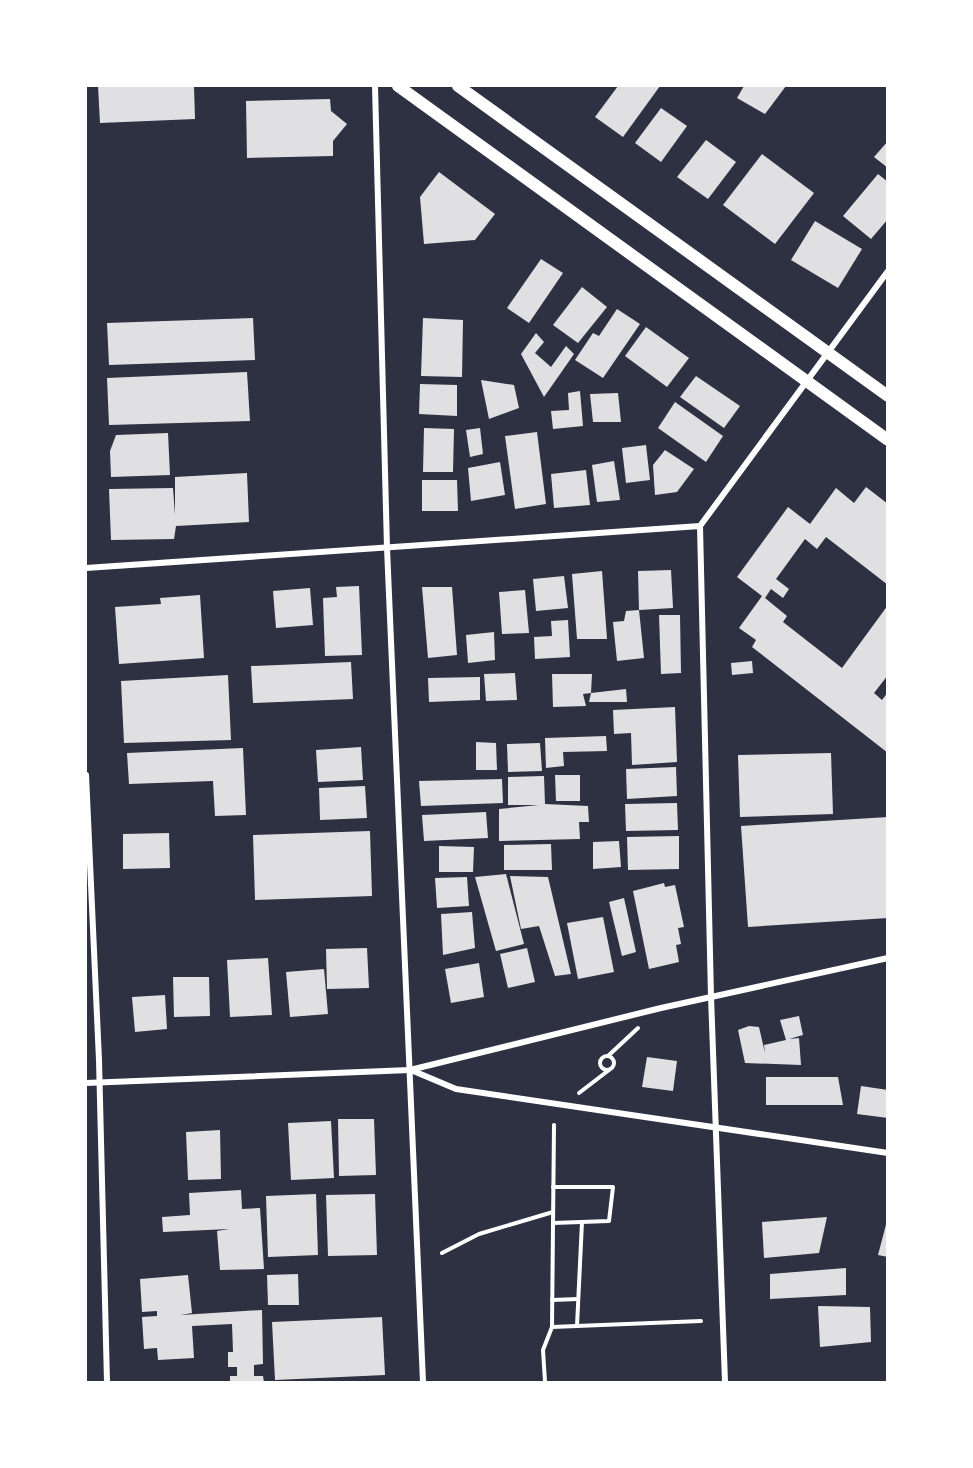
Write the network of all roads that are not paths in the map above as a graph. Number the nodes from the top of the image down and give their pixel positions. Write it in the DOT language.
graph roads {
  1 [pos="375,86"];
  2 [pos="398,86"];
  3 [pos="458,86"];
  4 [pos="888,271"];
  5 [pos="827,353"];
  6 [pos="806,381"];
  7 [pos="888,396"];
  8 [pos="888,440"];
  9 [pos="700,526"];
  10 [pos="387,548"];
  11 [pos="86,568"];
  12 [pos="86,775"];
  13 [pos="888,957"];
  14 [pos="711,996"];
  15 [pos="410,1070"];
  16 [pos="99,1082"];
  17 [pos="86,1083"];
  18 [pos="717,1126"];
  19 [pos="888,1153"];
  20 [pos="107,1383"];
  21 [pos="423,1383"];
  22 [pos="725,1383"];
  1 -- 10 [label="street"];
  2 -- 6 [label="main road"];
  3 -- 5 [label="main road"];
  4 -- 5 [label="street"];
  5 -- 6 [label="street"];
  5 -- 7 [label="main road"];
  6 -- 8 [label="main road"];
  6 -- 9 [label="street"];
  9 -- 10 [label="street"];
  9 -- 14 [label="street"];
  10 -- 11 [label="street"];
  10 -- 15 [label="street"];
  12 -- 16 [label="street"];
  13 -- 14 [label="street"];
  14 -- 15 [label="street"];
  14 -- 18 [label="street"];
  15 -- 16 [label="street"];
  15 -- 18 [label="street"];
  15 -- 21 [label="street"];
  16 -- 17 [label="street"];
  16 -- 20 [label="street"];
  18 -- 19 [label="street"];
  18 -- 22 [label="street"];
}
